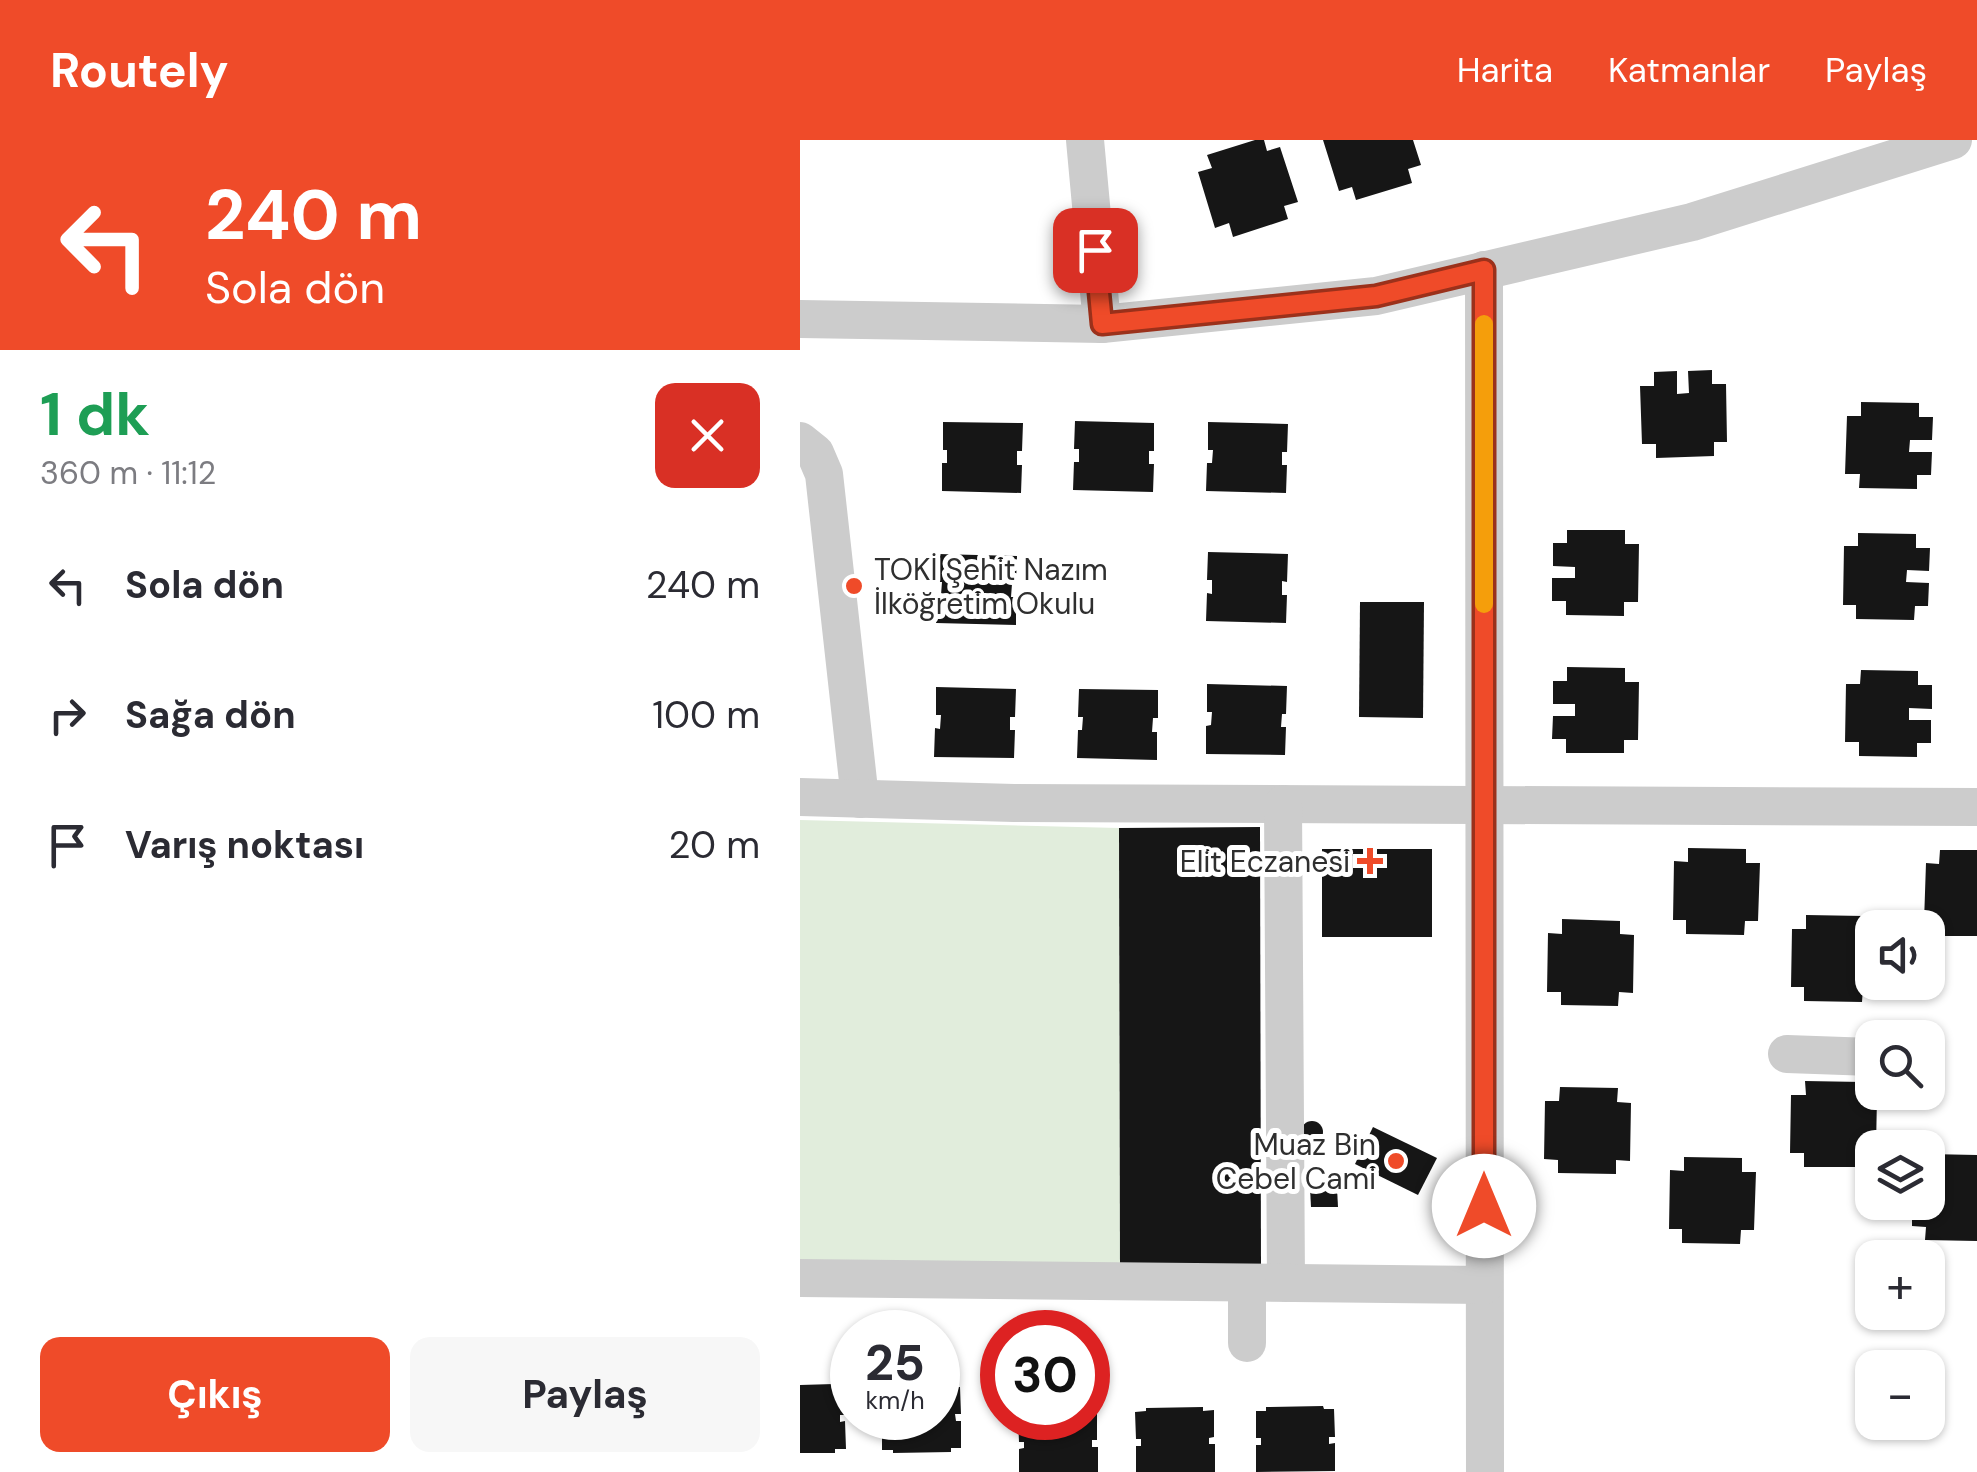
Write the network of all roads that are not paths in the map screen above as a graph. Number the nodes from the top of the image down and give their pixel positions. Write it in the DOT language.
graph roads {
  1 [pos="1085,140"];
  2 [pos="1938,142"];
  3 [pos="1484,270"];
  4 [pos="800,319"];
  5 [pos="1102,324"];
  6 [pos="800,441"];
  7 [pos="800,797"];
  8 [pos="860,799"];
  9 [pos="1284,804"];
  10 [pos="1484,805"];
  11 [pos="1977,807"];
  12 [pos="1787,1054"];
  13 [pos="1855,1056"];
  14 [pos="800,1278"];
  15 [pos="1247,1283"];
  16 [pos="1286,1283"];
  17 [pos="1484,1285"];
  18 [pos="1247,1343"];
  19 [pos="1485,1472"];
  1 -- 5 [label="street"];
  2 -- 3 [label="street"];
  3 -- 5 [label="street"];
  3 -- 10 [label="street"];
  4 -- 5 [label="street"];
  6 -- 8 [label="street"];
  7 -- 8 [label="street"];
  8 -- 9 [label="street"];
  9 -- 10 [label="street"];
  9 -- 16 [label="street"];
  10 -- 11 [label="street"];
  10 -- 17 [label="street"];
  12 -- 13 [label="street"];
  14 -- 15 [label="street"];
  15 -- 16 [label="street"];
  15 -- 18 [label="street"];
  16 -- 17 [label="street"];
  17 -- 19 [label="street"];
}
